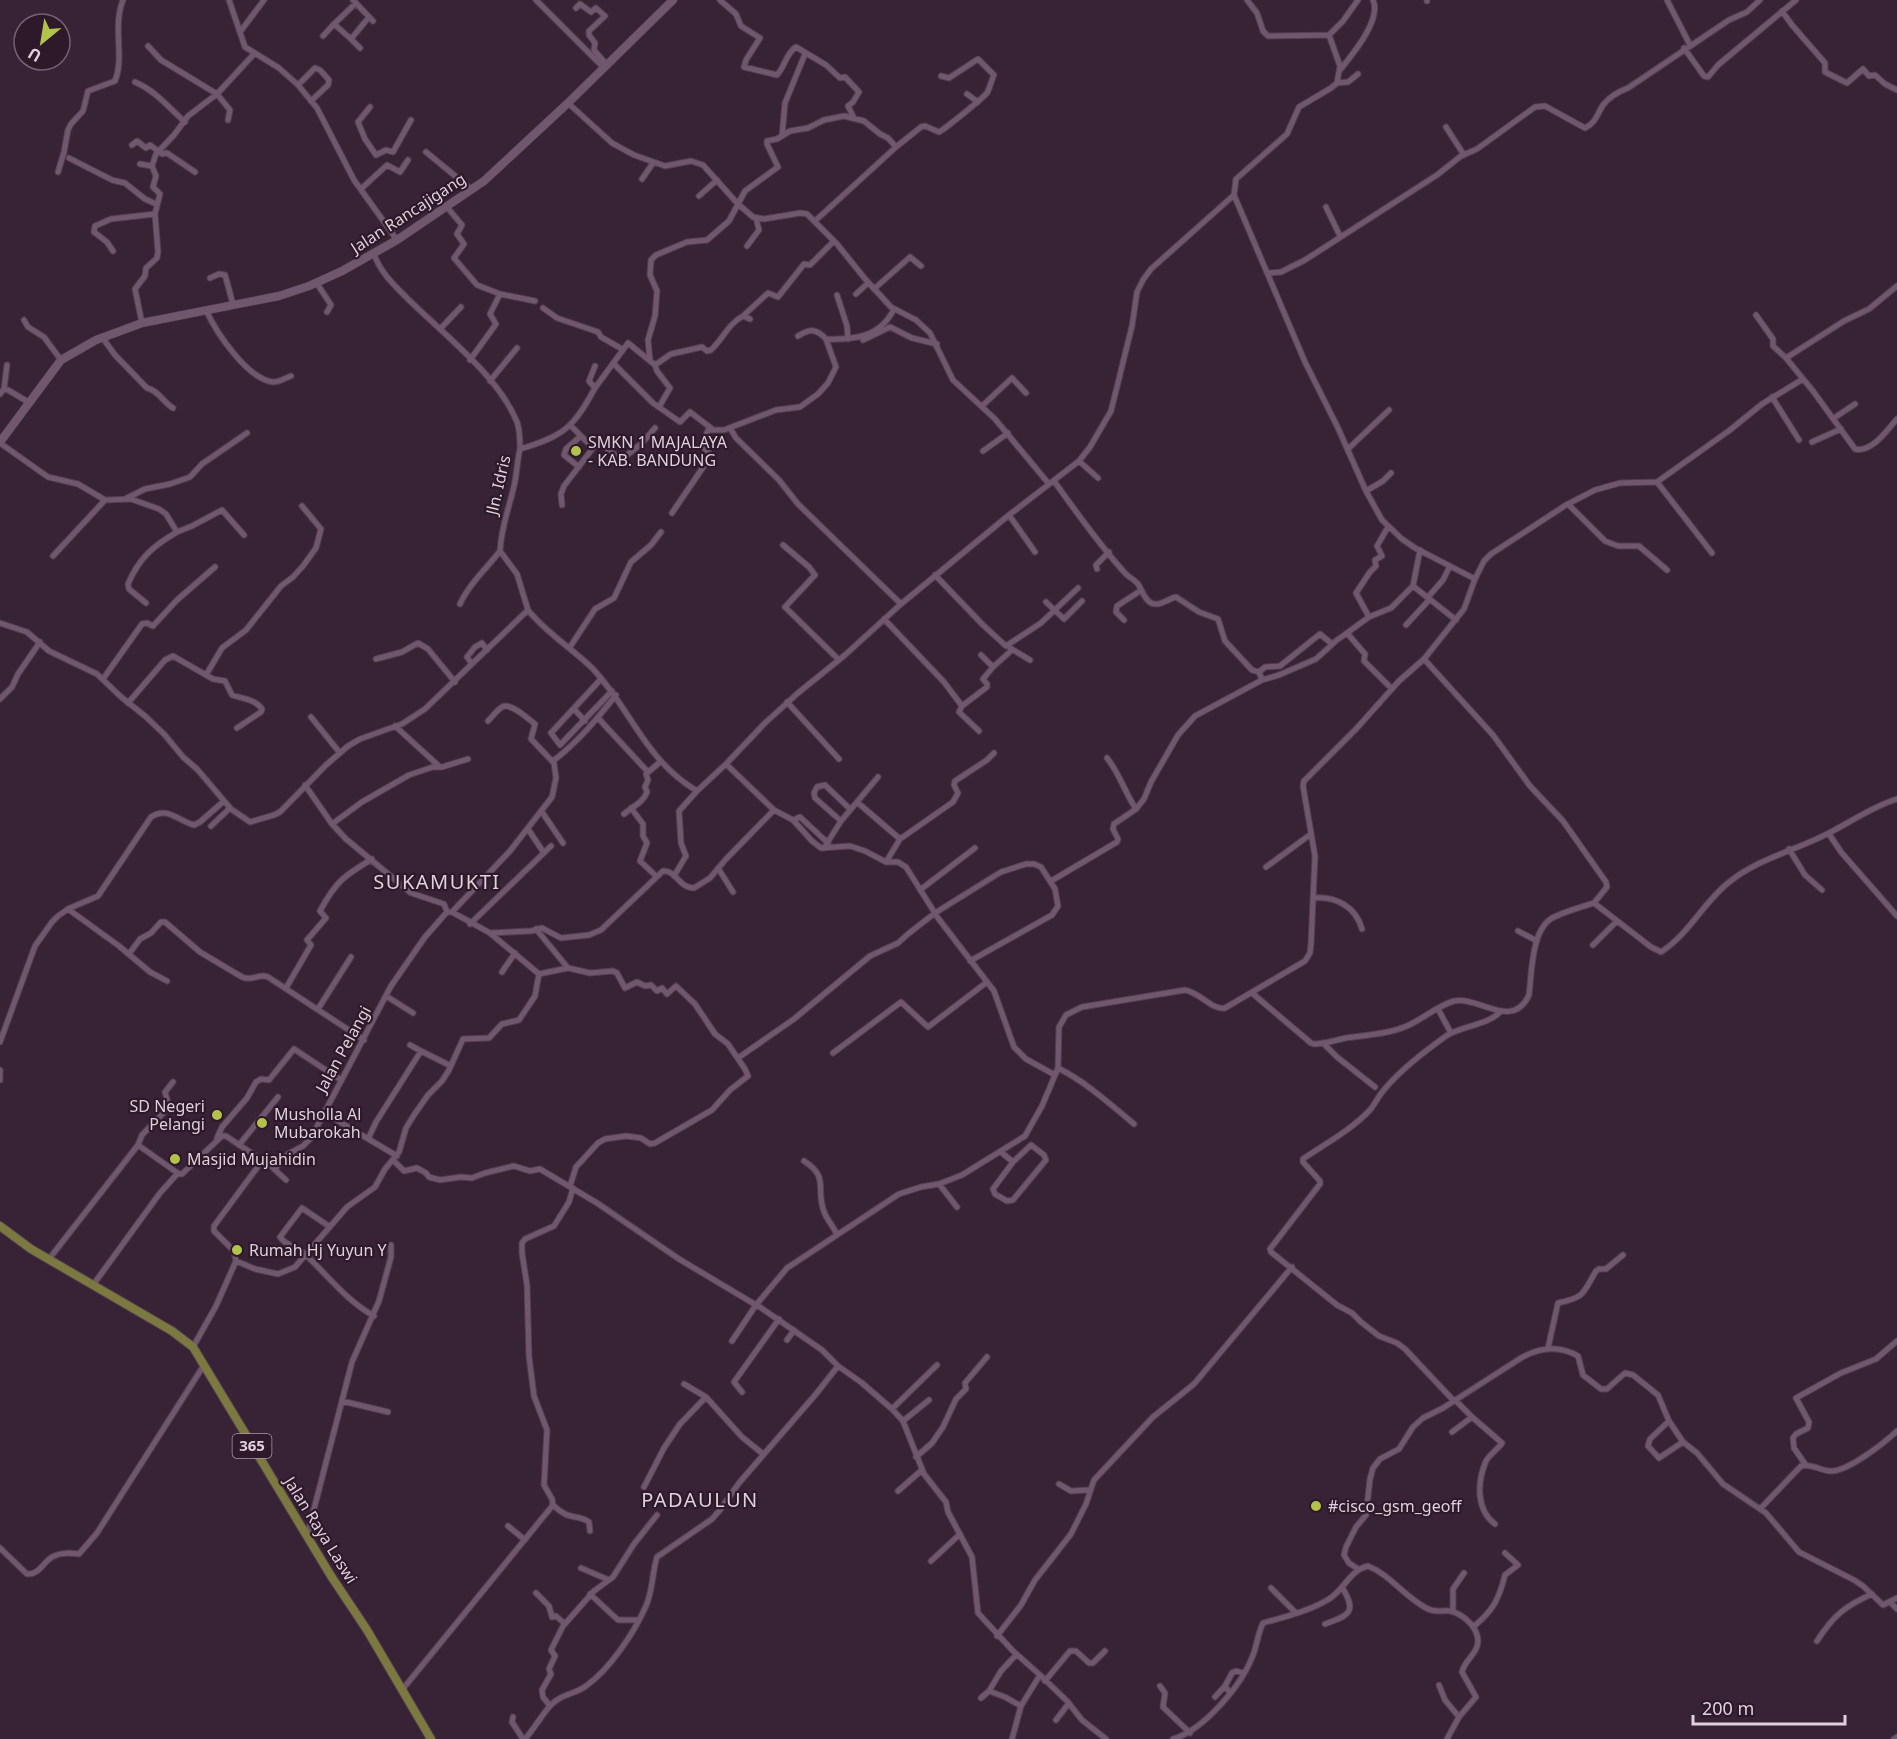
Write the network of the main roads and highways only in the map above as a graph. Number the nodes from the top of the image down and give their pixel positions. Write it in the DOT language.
graph roads {
  1 [pos="673,0"];
  2 [pos="0,443"];
  3 [pos="0,1226"];
  4 [pos="431,1739"];
  1 -- 2 [label="main road, Jalan Rancajigang"];
  3 -- 4 [label="main road, Jalan Raya Laswi / 365"];
}
